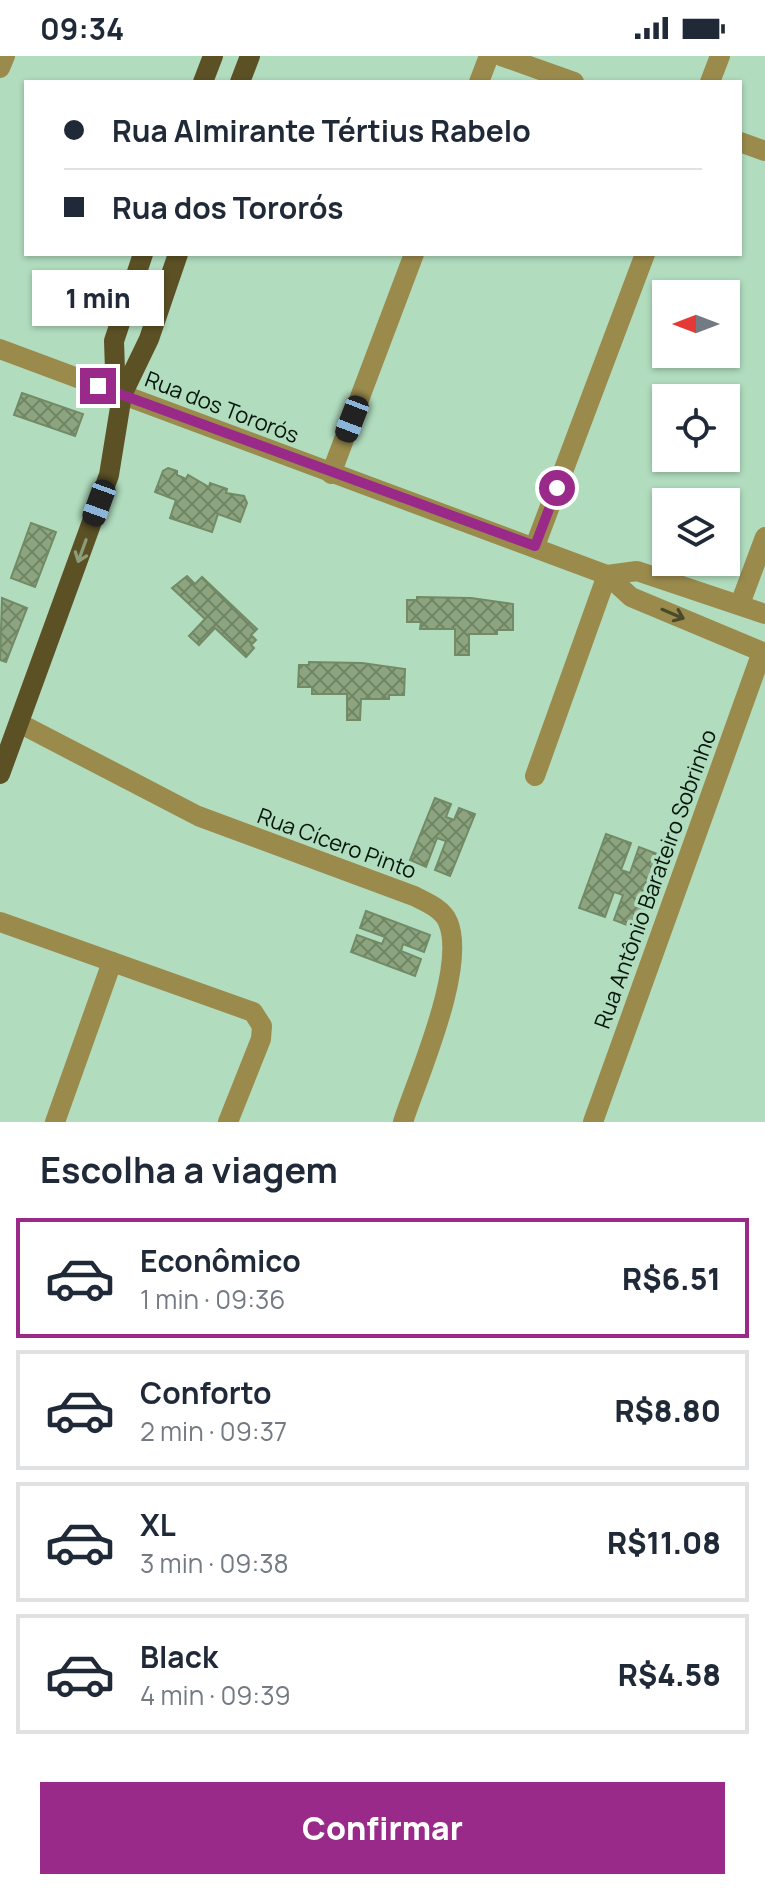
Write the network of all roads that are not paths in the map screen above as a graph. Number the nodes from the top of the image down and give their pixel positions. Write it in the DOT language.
graph roads {
  1 [pos="5,56"];
  2 [pos="213,56"];
  3 [pos="250,56"];
  4 [pos="489,56"];
  5 [pos="501,56"];
  6 [pos="720,56"];
  7 [pos="0,68"];
  8 [pos="204,80"];
  9 [pos="241,80"];
  10 [pos="480,80"];
  11 [pos="568,80"];
  12 [pos="711,80"];
  13 [pos="742,143"];
  14 [pos="765,151"];
  15 [pos="142,256"];
  16 [pos="177,256"];
  17 [pos="413,256"];
  18 [pos="644,256"];
  19 [pos="0,349"];
  20 [pos="122,395"];
  21 [pos="331,474"];
  22 [pos="765,537"];
  23 [pos="535,546"];
  24 [pos="607,575"];
  25 [pos="740,604"];
  26 [pos="765,614"];
  27 [pos="764,652"];
  28 [pos="19,723"];
  29 [pos="0,774"];
  30 [pos="535,776"];
  31 [pos="0,922"];
  32 [pos="112,962"];
  33 [pos="55,1122"];
  34 [pos="228,1122"];
  35 [pos="403,1122"];
  36 [pos="593,1122"];
  1 -- 7 [label="street"];
  2 -- 8 [label="main road"];
  3 -- 9 [label="main road"];
  4 -- 10 [label="street"];
  5 -- 11 [label="street"];
  6 -- 12 [label="street"];
  13 -- 14 [label="street"];
  15 -- 20 [label="main road"];
  16 -- 20 [label="main road"];
  17 -- 21 [label="street"];
  18 -- 23 [label="street"];
  19 -- 20 [label="street, Rua dos Tororós"];
  20 -- 21 [label="street, Rua dos Tororós"];
  20 -- 28 [label="main road, one-way"];
  21 -- 23 [label="street, Rua dos Tororós"];
  22 -- 25 [label="street"];
  23 -- 24 [label="street, Rua dos Tororós"];
  24 -- 25 [label="street, Rua dos Tororós"];
  24 -- 27 [label="street, Rua dos Tororós, one-way"];
  24 -- 30 [label="street"];
  25 -- 26 [label="street, Rua dos Tororós"];
  27 -- 36 [label="street, Rua Antônio Barateiro Sobrinho"];
  28 -- 29 [label="main road"];
  28 -- 35 [label="street, Rua Cícero Pinto"];
  31 -- 32 [label="street"];
  32 -- 33 [label="street"];
  32 -- 34 [label="street"];
}
